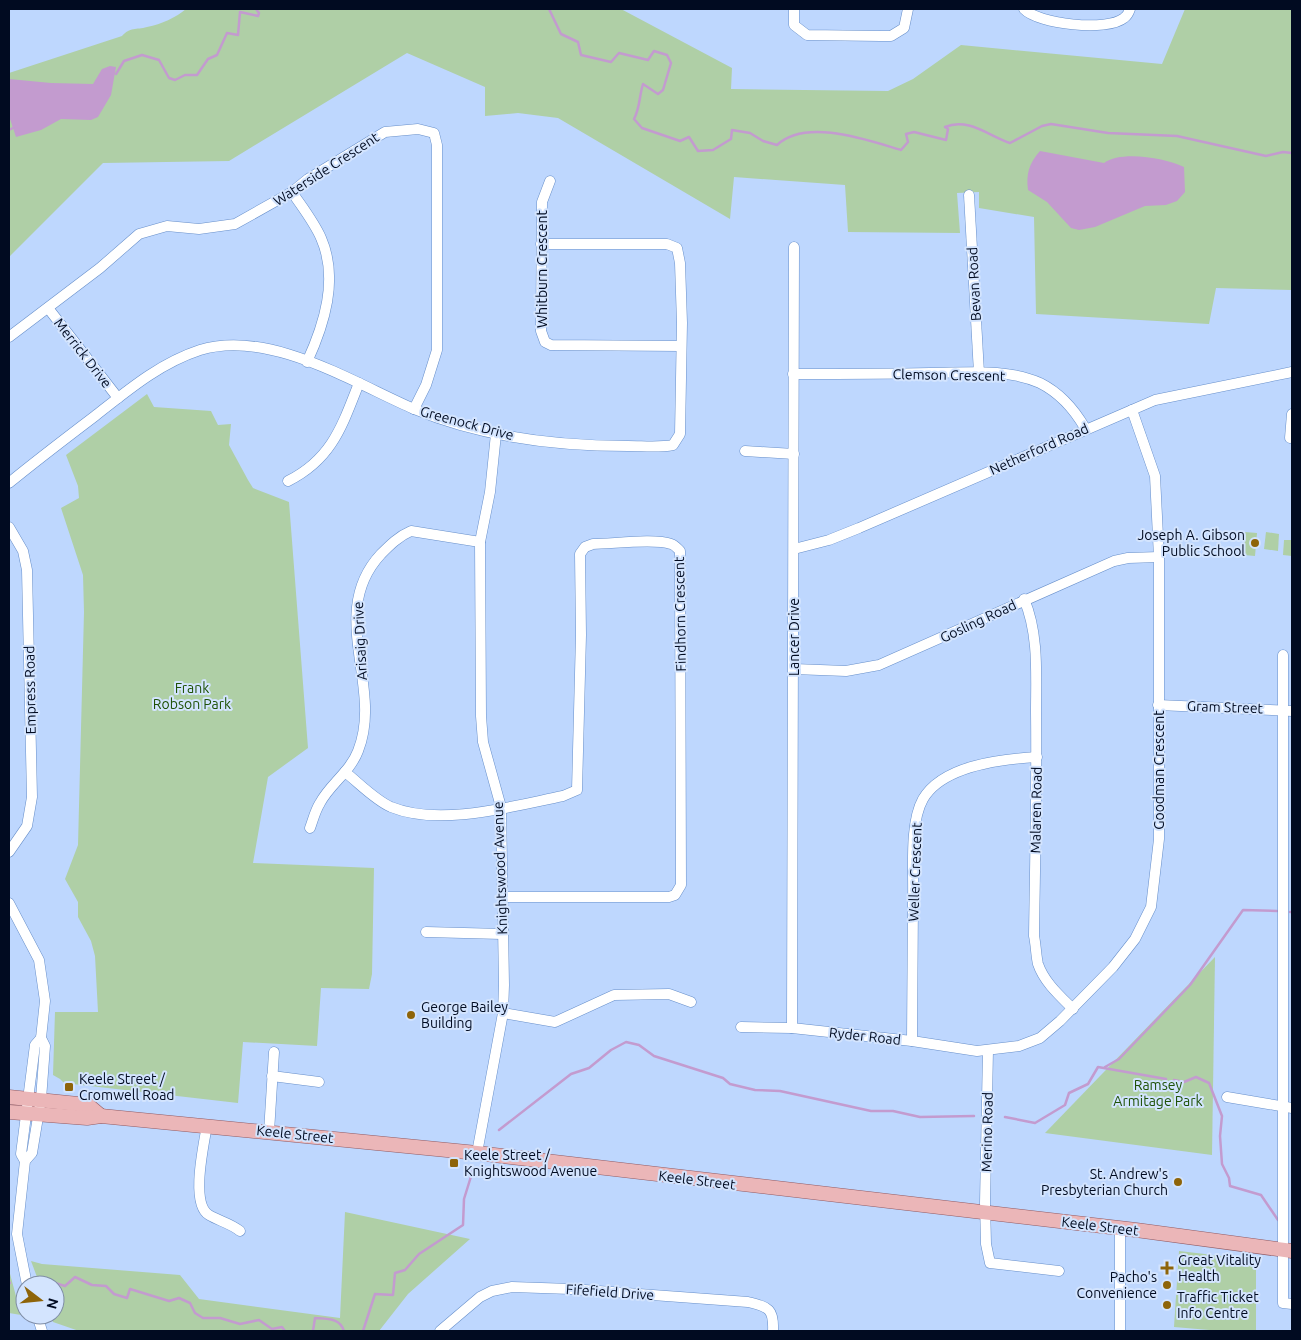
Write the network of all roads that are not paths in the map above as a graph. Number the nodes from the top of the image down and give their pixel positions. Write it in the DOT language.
graph roads {
  1 [pos="794,9"];
  2 [pos="908,9"];
  3 [pos="1024,9"];
  4 [pos="1130,9"];
  5 [pos="550,181"];
  6 [pos="292,192"];
  7 [pos="969,195"];
  8 [pos="541,244"];
  9 [pos="794,247"];
  10 [pos="48,308"];
  11 [pos="9,337"];
  12 [pos="681,346"];
  13 [pos="307,362"];
  14 [pos="1292,372"];
  15 [pos="979,373"];
  16 [pos="793,374"];
  17 [pos="359,383"];
  18 [pos="118,398"];
  19 [pos="414,409"];
  20 [pos="1132,410"];
  21 [pos="1292,414"];
  22 [pos="1085,428"];
  23 [pos="496,434"];
  24 [pos="1290,438"];
  25 [pos="745,451"];
  26 [pos="794,454"];
  27 [pos="288,481"];
  28 [pos="9,483"];
  29 [pos="9,527"];
  30 [pos="480,542"];
  31 [pos="794,549"];
  32 [pos="1159,557"];
  33 [pos="1024,599"];
  34 [pos="1283,655"];
  35 [pos="794,669"];
  36 [pos="1158,705"];
  37 [pos="1287,710"];
  38 [pos="1037,757"];
  39 [pos="346,772"];
  40 [pos="501,807"];
  41 [pos="310,828"];
  42 [pos="1288,844"];
  43 [pos="9,852"];
  44 [pos="503,897"];
  45 [pos="9,903"];
  46 [pos="426,932"];
  47 [pos="502,934"];
  48 [pos="1288,976"];
  49 [pos="691,1002"];
  50 [pos="1073,1009"];
  51 [pos="503,1013"];
  52 [pos="741,1027"];
  53 [pos="792,1028"];
  54 [pos="912,1040"];
  55 [pos="988,1050"];
  56 [pos="274,1052"];
  57 [pos="272,1076"];
  58 [pos="319,1082"];
  59 [pos="9,1097"];
  60 [pos="1227,1097"];
  61 [pos="34,1099"];
  62 [pos="1287,1108"];
  63 [pos="9,1112"];
  64 [pos="32,1114"];
  65 [pos="102,1116"];
  66 [pos="207,1126"];
  67 [pos="269,1132"];
  68 [pos="477,1153"];
  69 [pos="987,1214"];
  70 [pos="1120,1229"];
  71 [pos="240,1231"];
  72 [pos="13,1234"];
  73 [pos="1288,1250"];
  74 [pos="1059,1271"];
  75 [pos="24,1275"];
  76 [pos="1288,1303"];
  77 [pos="440,1331"];
  78 [pos="773,1331"];
  79 [pos="1120,1331"];
  1 -- 2 [label="street"];
  3 -- 4 [label="street"];
  5 -- 8 [label="street, Whitburn Crescent"];
  6 -- 10 [label="street, Waterside Crescent"];
  6 -- 13 [label="street"];
  6 -- 19 [label="street, Waterside Crescent"];
  7 -- 15 [label="street, Bevan Road"];
  8 -- 12 [label="street, Greenock Drive"];
  8 -- 12 [label="street, Whitburn Crescent"];
  9 -- 16 [label="street, Lancer Drive"];
  10 -- 11 [label="street, Waterside Crescent"];
  10 -- 18 [label="street, Merrick Drive"];
  12 -- 23 [label="street, Greenock Drive"];
  13 -- 17 [label="street, Greenock Drive"];
  13 -- 18 [label="street, Greenock Drive"];
  14 -- 20 [label="street, Netherford Road"];
  15 -- 16 [label="street, Clemson Crescent"];
  15 -- 22 [label="street, Clemson Crescent"];
  16 -- 26 [label="street, Lancer Drive"];
  17 -- 19 [label="street, Greenock Drive"];
  17 -- 27 [label="street"];
  18 -- 28 [label="street, Greenock Drive"];
  19 -- 23 [label="street, Greenock Drive"];
  20 -- 22 [label="street, Netherford Road"];
  20 -- 32 [label="street, Goodman Crescent"];
  21 -- 24 [label="street"];
  22 -- 31 [label="street, Netherford Road"];
  23 -- 30 [label="street, Knightswood Avenue"];
  25 -- 26 [label="street"];
  26 -- 31 [label="street, Lancer Drive"];
  29 -- 43 [label="street, Empress Road"];
  30 -- 39 [label="street, Arisaig Drive"];
  30 -- 40 [label="street, Knightswood Avenue"];
  31 -- 35 [label="street, Lancer Drive"];
  32 -- 33 [label="street, Gosling Road"];
  32 -- 36 [label="street, Goodman Crescent"];
  33 -- 35 [label="street, Gosling Road"];
  33 -- 38 [label="street, Malaren Road"];
  34 -- 37 [label="street"];
  35 -- 53 [label="street, Lancer Drive"];
  36 -- 37 [label="street, Gram Street"];
  36 -- 50 [label="street, Goodman Crescent"];
  37 -- 42 [label="street"];
  38 -- 50 [label="street, Malaren Road"];
  38 -- 54 [label="street, Weller Crescent"];
  39 -- 40 [label="street"];
  39 -- 41 [label="street, Arisaig Drive"];
  40 -- 44 [label="street, Knightswood Avenue"];
  40 -- 44 [label="street, Findhorn Crescent"];
  42 -- 48 [label="street"];
  44 -- 47 [label="street, Knightswood Avenue"];
  45 -- 61 [label="street"];
  46 -- 47 [label="street"];
  47 -- 51 [label="street, Knightswood Avenue"];
  48 -- 62 [label="street"];
  49 -- 51 [label="street"];
  50 -- 55 [label="street, Goodman Crescent"];
  51 -- 68 [label="street, Knightswood Avenue"];
  52 -- 53 [label="street, Ryder Road"];
  53 -- 54 [label="street, Ryder Road"];
  54 -- 55 [label="street, Ryder Road"];
  55 -- 69 [label="street, Merino Road"];
  56 -- 57 [label="street"];
  57 -- 58 [label="street"];
  57 -- 67 [label="street"];
  59 -- 61 [label="main road, Keele Street"];
  60 -- 62 [label="street"];
  61 -- 64 [label="street"];
  61 -- 65 [label="main road, Keele Street"];
  62 -- 73 [label="street"];
  63 -- 64 [label="main road, Keele Street"];
  64 -- 65 [label="main road, Keele Street"];
  64 -- 72 [label="street"];
  65 -- 66 [label="main road, Keele Street"];
  66 -- 67 [label="main road, Keele Street"];
  66 -- 71 [label="street"];
  67 -- 68 [label="main road, Keele Street"];
  68 -- 69 [label="main road, Keele Street"];
  69 -- 70 [label="main road, Keele Street"];
  69 -- 74 [label="street, Merino Road"];
  70 -- 73 [label="main road, Keele Street"];
  70 -- 79 [label="street"];
  72 -- 75 [label="street"];
  73 -- 76 [label="street"];
  77 -- 78 [label="street, Fifefield Drive"];
}
